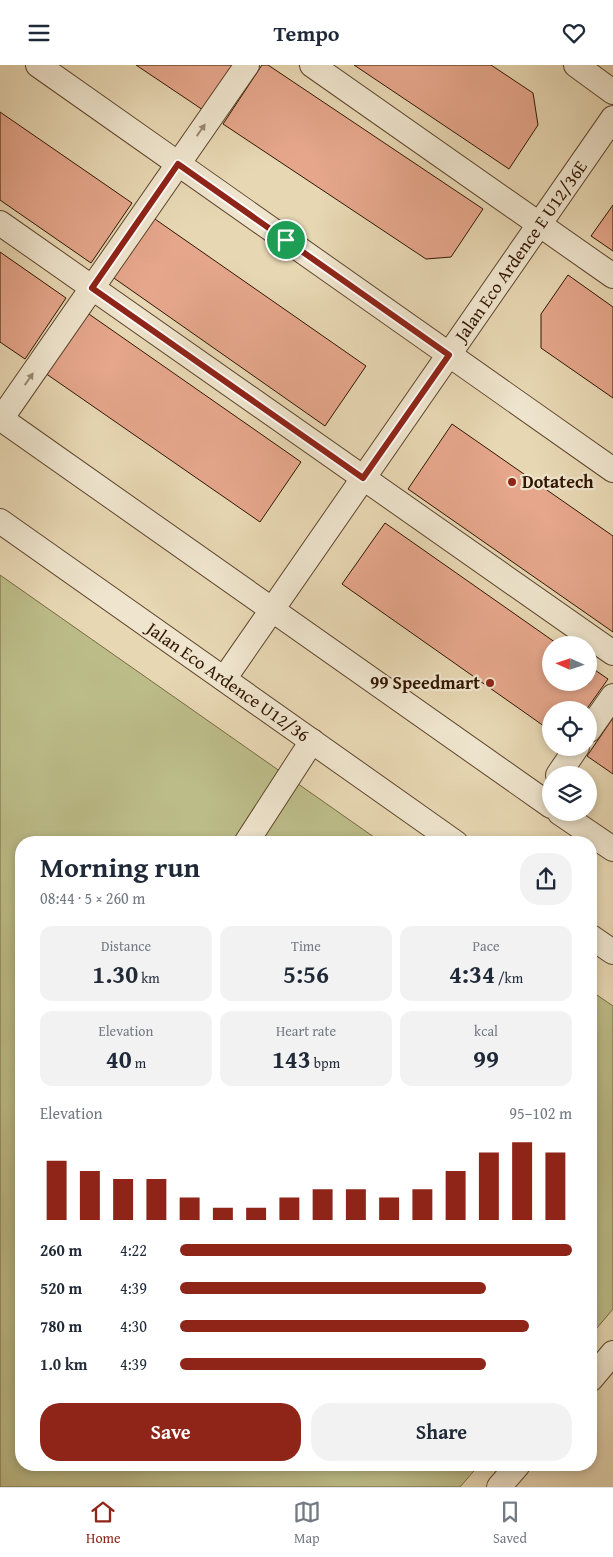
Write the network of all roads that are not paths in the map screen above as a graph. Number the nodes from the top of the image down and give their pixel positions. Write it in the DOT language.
graph roads {
  1 [pos="38,65"];
  2 [pos="246,65"];
  3 [pos="312,65"];
  4 [pos="576,65"];
  5 [pos="613,93"];
  6 [pos="613,118"];
  7 [pos="178,164"];
  8 [pos="0,223"];
  9 [pos="539,225"];
  10 [pos="613,277"];
  11 [pos="92,288"];
  12 [pos="449,355"];
  13 [pos="1,418"];
  14 [pos="613,470"];
  15 [pos="363,478"];
  16 [pos="0,521"];
  17 [pos="272,609"];
  18 [pos="613,653"];
  19 [pos="224,679"];
  20 [pos="613,696"];
  21 [pos="597,719"];
  22 [pos="312,741"];
  23 [pos="542,792"];
  24 [pos="572,821"];
  25 [pos="251,836"];
  26 [pos="446,836"];
  27 [pos="594,836"];
  28 [pos="597,838"];
  29 [pos="613,849"];
  30 [pos="597,941"];
  31 [pos="613,953"];
  32 [pos="613,1353"];
  33 [pos="597,1372"];
  34 [pos="513,1471"];
  35 [pos="499,1487"];
  1 -- 7 [label="street"];
  7 -- 2 [label="street, one-way"];
  3 -- 9 [label="street"];
  4 -- 5 [label="street"];
  6 -- 9 [label="street, Jalan Eco Ardence E U12/36E"];
  7 -- 11 [label="street"];
  7 -- 12 [label="street"];
  8 -- 11 [label="street"];
  9 -- 10 [label="street"];
  9 -- 12 [label="street, Jalan Eco Ardence E U12/36E"];
  13 -- 11 [label="street, one-way"];
  11 -- 15 [label="street"];
  12 -- 14 [label="street"];
  12 -- 15 [label="street, Jalan Eco Ardence E U12/36E"];
  13 -- 17 [label="street"];
  15 -- 17 [label="street, Jalan Eco Ardence E U12/36E"];
  15 -- 18 [label="street"];
  16 -- 19 [label="street, Jalan Eco Ardence U12/36"];
  17 -- 19 [label="street, Jalan Eco Ardence E U12/36E"];
  17 -- 23 [label="street"];
  19 -- 22 [label="street, Jalan Eco Ardence U12/36"];
  20 -- 21 [label="street"];
  22 -- 25 [label="street"];
  22 -- 26 [label="street, Jalan Eco Ardence U12/36"];
  24 -- 27 [label="street"];
  28 -- 29 [label="street"];
  30 -- 31 [label="street"];
  32 -- 33 [label="street"];
  34 -- 35 [label="street"];
}
